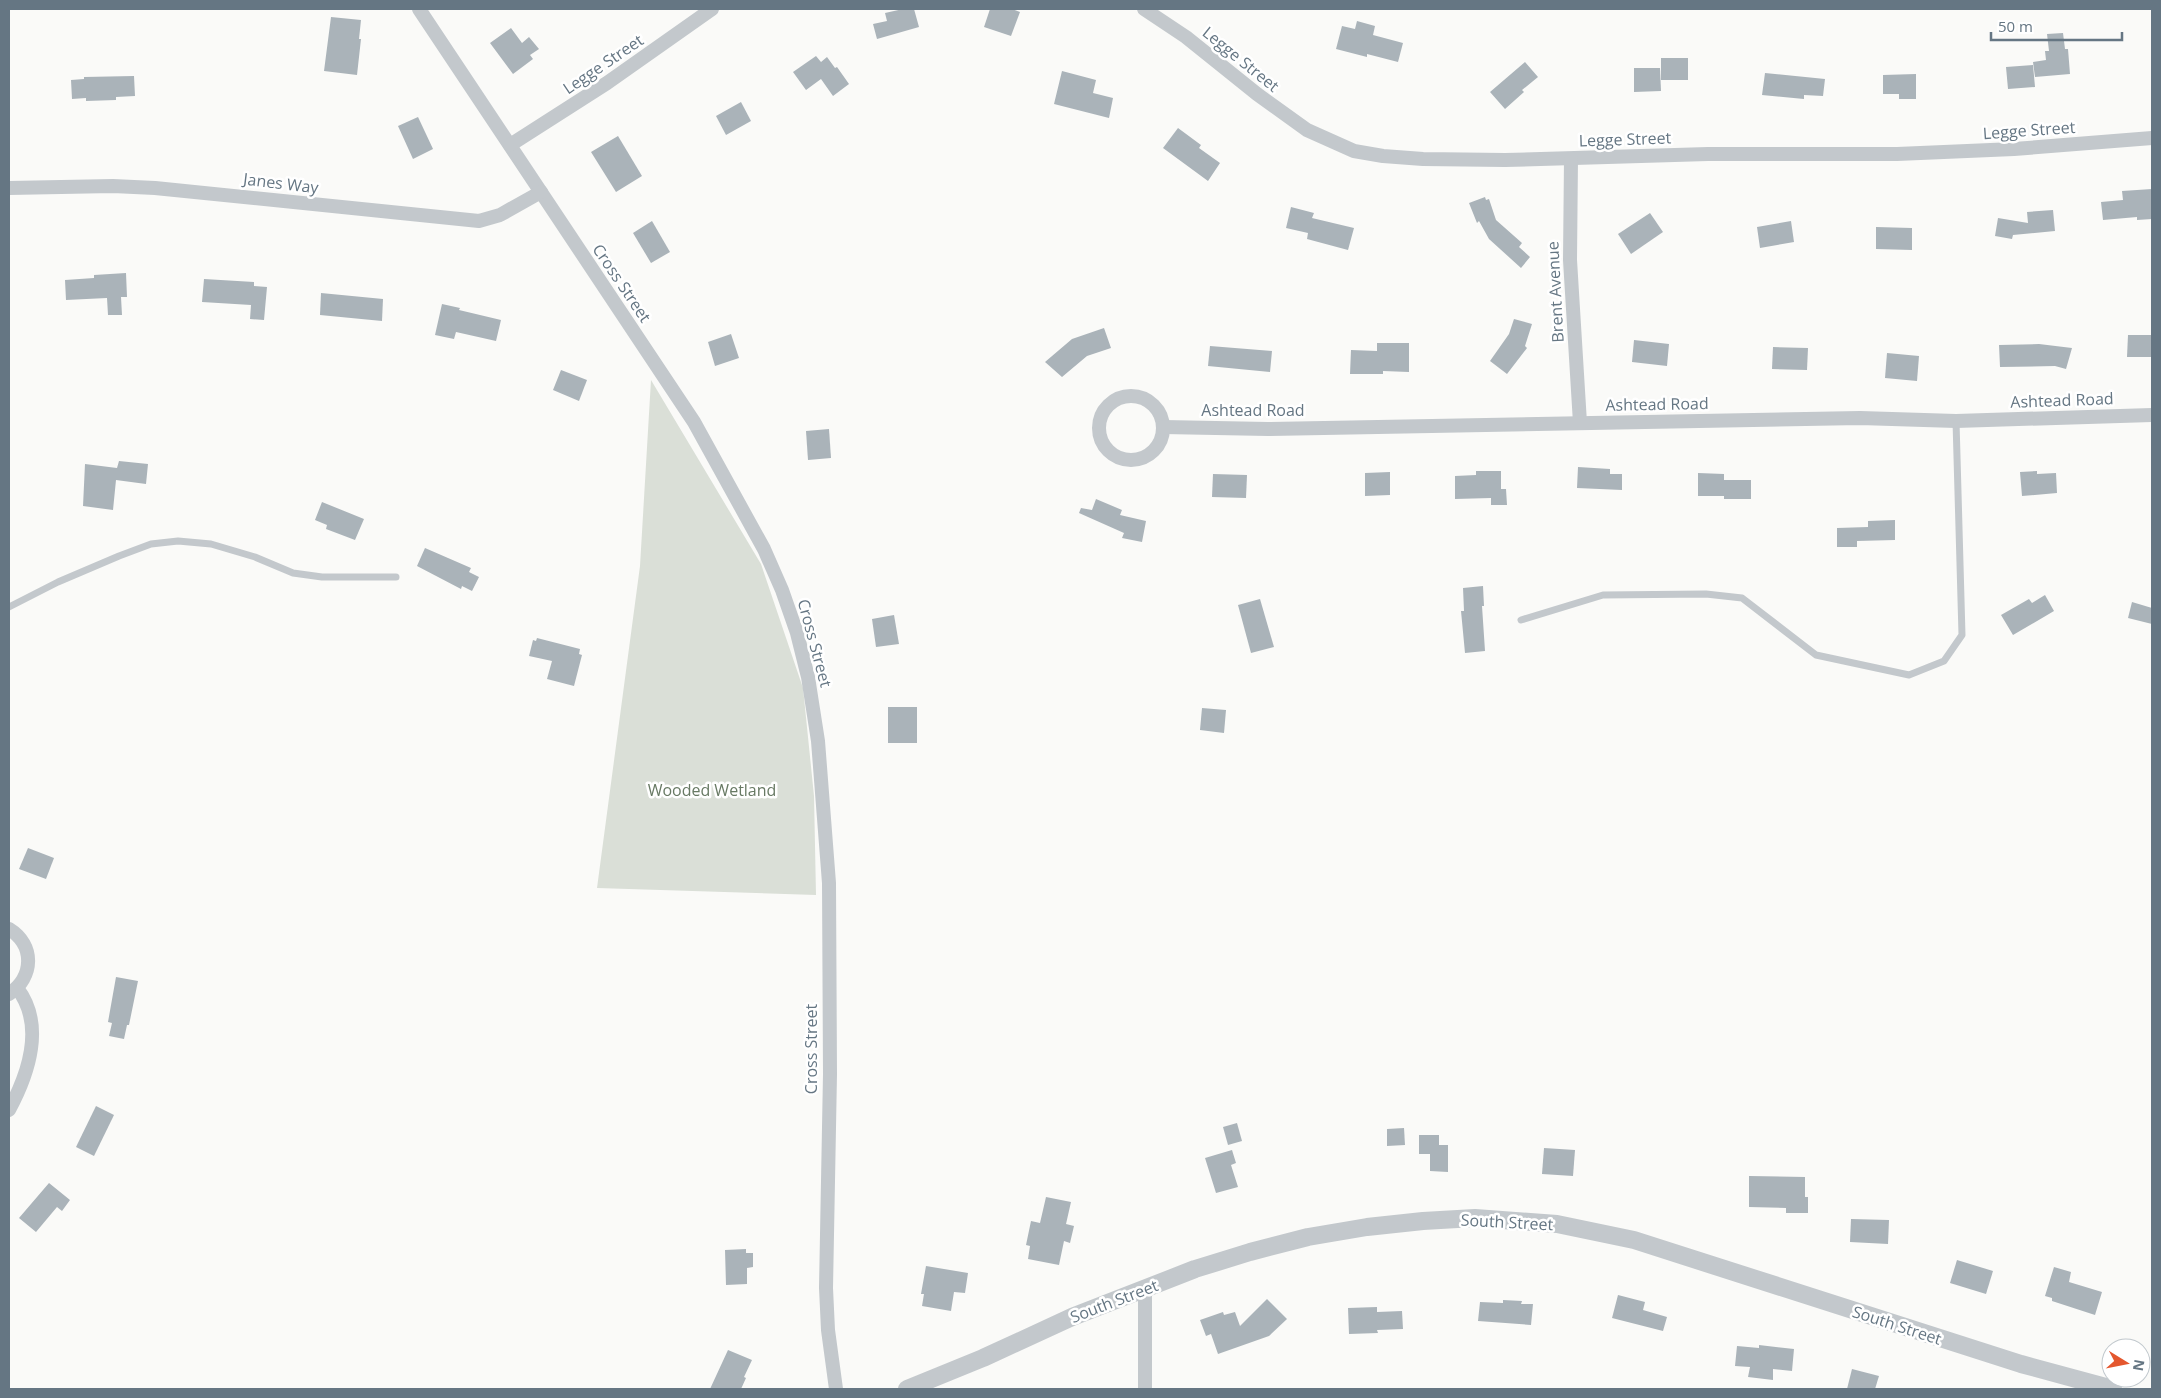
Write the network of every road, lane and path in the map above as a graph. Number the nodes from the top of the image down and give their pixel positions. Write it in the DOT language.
graph roads {
  1 [pos="419,9"];
  2 [pos="712,9"];
  3 [pos="1144,9"];
  4 [pos="2152,138"];
  5 [pos="510,145"];
  6 [pos="1571,159"];
  7 [pos="9,188"];
  8 [pos="541,192"];
  9 [pos="2152,415"];
  10 [pos="1956,421"];
  11 [pos="1580,423"];
  12 [pos="1163,427"];
  13 [pos="396,577"];
  14 [pos="9,608"];
  15 [pos="1521,620"];
  16 [pos="9,929"];
  17 [pos="13,991"];
  18 [pos="9,1110"];
  19 [pos="1145,1289"];
  20 [pos="836,1389"];
  21 [pos="906,1389"];
  22 [pos="1145,1389"];
  23 [pos="2113,1389"];
  1 -- 5 [label="street, Cross Street"];
  2 -- 5 [label="street, Legge Street"];
  3 -- 6 [label="street, Legge Street"];
  4 -- 6 [label="street, Legge Street"];
  5 -- 8 [label="street, Cross Street"];
  6 -- 11 [label="street, Brent Avenue"];
  7 -- 8 [label="street, Janes Way"];
  8 -- 20 [label="street, Cross Street"];
  9 -- 10 [label="street, Ashtead Road"];
  10 -- 11 [label="street, Ashtead Road"];
  10 -- 15 [label="lane"];
  11 -- 12 [label="street, Ashtead Road"];
  12 -- 12 [label="street"];
  13 -- 14 [label="lane"];
  16 -- 17 [label="street"];
  17 -- 18 [label="street"];
  19 -- 21 [label="street, South Street"];
  19 -- 22 [label="street"];
  19 -- 23 [label="street, South Street"];
}
